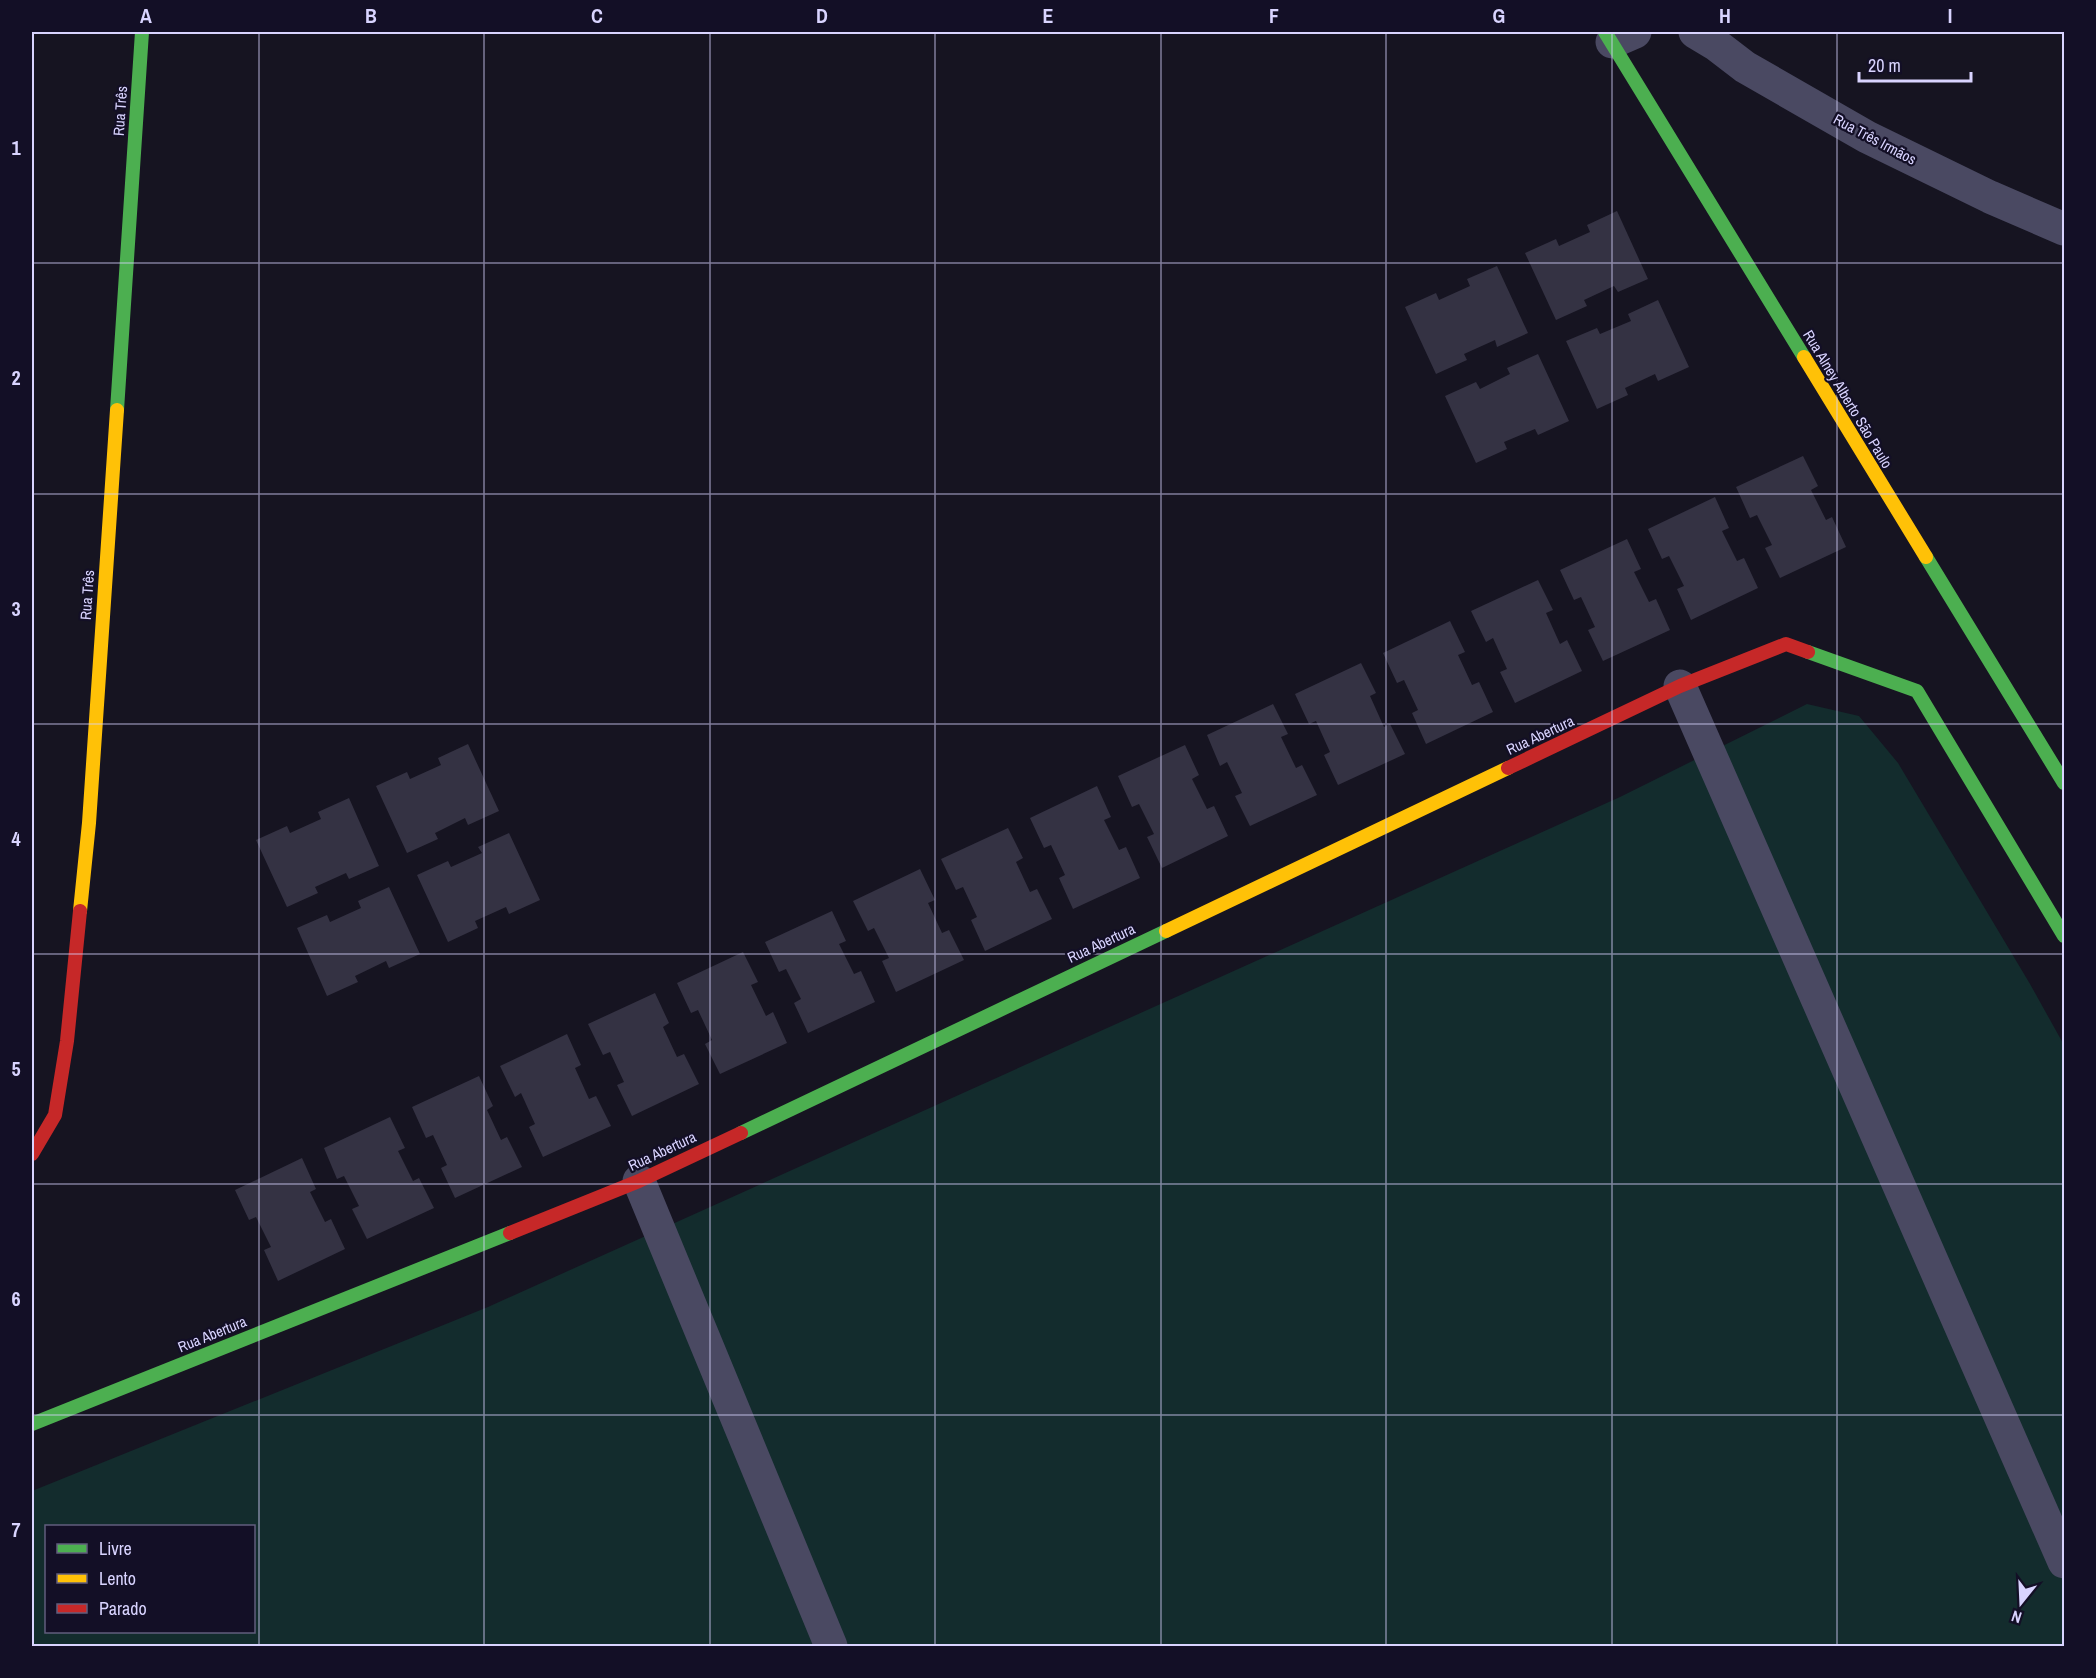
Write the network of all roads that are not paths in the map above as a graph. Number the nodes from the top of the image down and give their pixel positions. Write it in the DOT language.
graph roads {
  1 [pos="142,32"];
  2 [pos="1695,32"];
  3 [pos="1617,35"];
  4 [pos="2064,229"];
  5 [pos="1680,686"];
  6 [pos="2064,783"];
  7 [pos="2064,936"];
  8 [pos="32,1154"];
  9 [pos="639,1181"];
  10 [pos="32,1424"];
  11 [pos="2064,1562"];
  12 [pos="831,1647"];
  1 -- 8 [label="street, Rua Três"];
  2 -- 4 [label="street, Rua Três Irmãos"];
  3 -- 6 [label="street, Rua Alney Alberto São Paulo"];
  5 -- 7 [label="street, Rua Abertura"];
  5 -- 9 [label="street, Rua Abertura"];
  5 -- 11 [label="street"];
  9 -- 10 [label="street, Rua Abertura"];
  9 -- 12 [label="street"];
}
